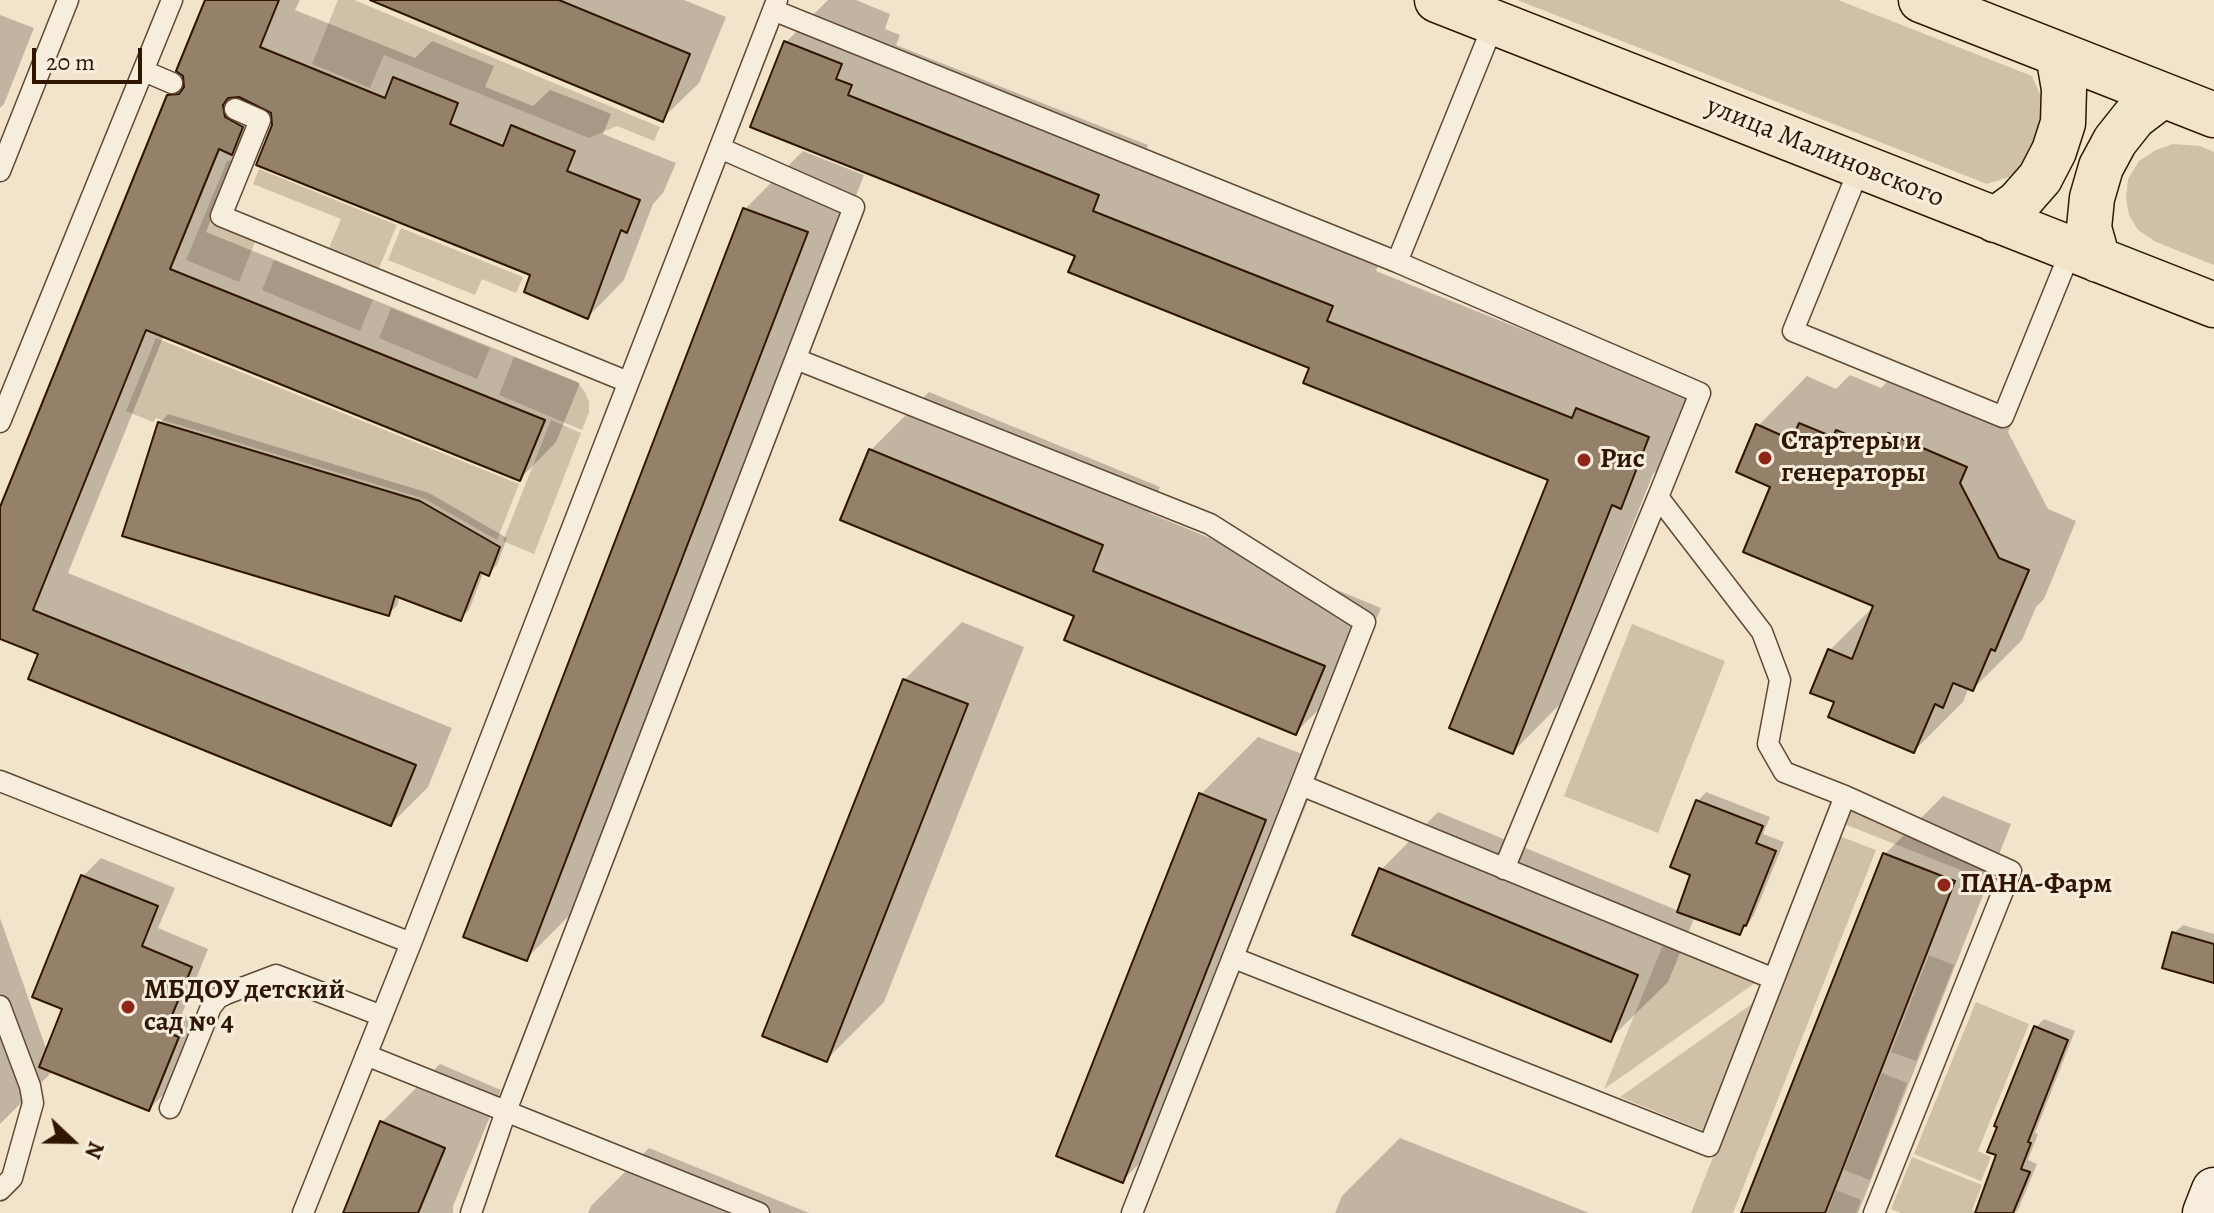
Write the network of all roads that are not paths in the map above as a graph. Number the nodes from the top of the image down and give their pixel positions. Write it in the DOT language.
graph roads {
  1 [pos="68,0"];
  2 [pos="172,0"];
  3 [pos="1437,0"];
  4 [pos="1921,0"];
  5 [pos="775,5"];
  6 [pos="1494,23"];
  7 [pos="2058,54"];
  8 [pos="144,71"];
  9 [pos="172,83"];
  10 [pos="2163,95"];
  11 [pos="235,109"];
  12 [pos="2214,115"];
  13 [pos="720,148"];
  14 [pos="1860,167"];
  15 [pos="0,171"];
  16 [pos="1995,220"];
  17 [pos="2085,255"];
  18 [pos="1397,262"];
  19 [pos="2214,305"];
  20 [pos="796,359"];
  21 [pos="628,382"];
  22 [pos="0,422"];
  23 [pos="1658,497"];
  24 [pos="0,781"];
  25 [pos="1301,785"];
  26 [pos="1845,796"];
  27 [pos="1504,869"];
  28 [pos="411,943"];
  29 [pos="1234,958"];
  30 [pos="1774,979"];
  31 [pos="0,1006"];
  32 [pos="382,1016"];
  33 [pos="366,1055"];
  34 [pos="170,1108"];
  35 [pos="506,1111"];
  36 [pos="0,1190"];
  37 [pos="2214,1190"];
  38 [pos="303,1213"];
  39 [pos="471,1213"];
  40 [pos="759,1213"];
  41 [pos="1132,1213"];
  42 [pos="1874,1213"];
  43 [pos="2205,1213"];
  1 -- 15 [label="lane"];
  2 -- 8 [label="lane"];
  3 -- 6 [label="highway, улица Малиновского"];
  4 -- 7 [label="highway"];
  5 -- 13 [label="lane"];
  5 -- 18 [label="lane"];
  6 -- 14 [label="highway, улица Малиновского"];
  6 -- 18 [label="lane"];
  7 -- 10 [label="highway"];
  7 -- 16 [label="highway"];
  8 -- 9 [label="lane"];
  8 -- 22 [label="lane"];
  10 -- 12 [label="highway"];
  10 -- 17 [label="highway"];
  11 -- 21 [label="lane"];
  13 -- 20 [label="lane"];
  13 -- 21 [label="lane"];
  14 -- 16 [label="highway, улица Малиновского"];
  14 -- 17 [label="lane"];
  16 -- 17 [label="highway, улица Малиновского"];
  17 -- 19 [label="highway, улица Малиновского"];
  18 -- 23 [label="lane"];
  20 -- 25 [label="lane"];
  20 -- 35 [label="lane"];
  21 -- 28 [label="lane"];
  23 -- 26 [label="lane"];
  23 -- 27 [label="lane"];
  24 -- 28 [label="lane"];
  25 -- 27 [label="lane"];
  25 -- 29 [label="lane"];
  26 -- 30 [label="lane"];
  26 -- 42 [label="lane"];
  27 -- 30 [label="lane"];
  28 -- 32 [label="lane"];
  29 -- 30 [label="lane"];
  29 -- 41 [label="lane"];
  31 -- 36 [label="lane"];
  32 -- 33 [label="lane"];
  32 -- 34 [label="lane"];
  33 -- 35 [label="lane"];
  33 -- 38 [label="lane"];
  35 -- 39 [label="lane"];
  35 -- 40 [label="lane"];
  37 -- 43 [label="main road"];
}
